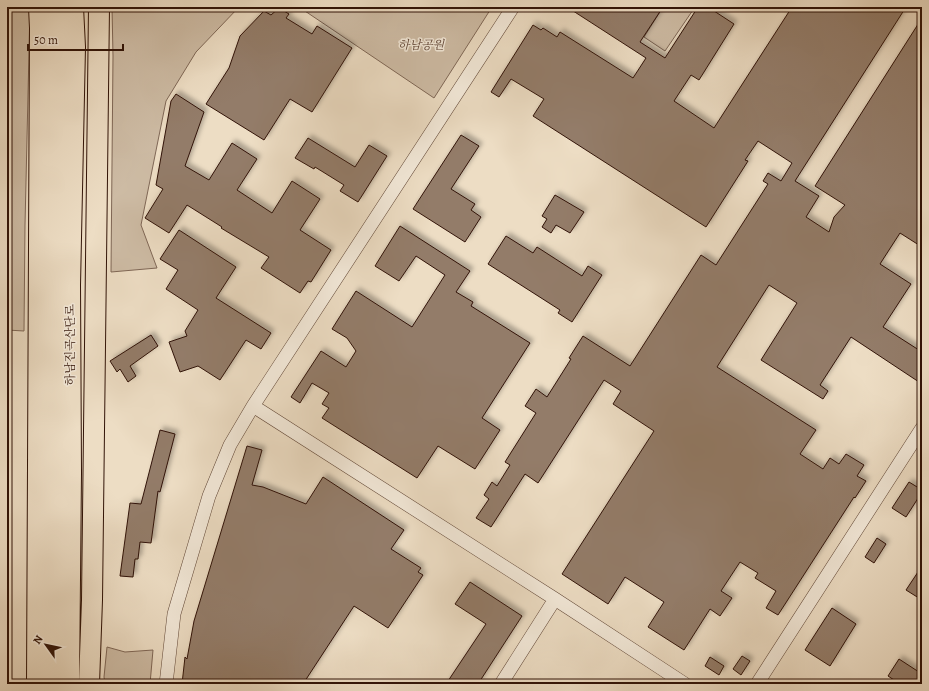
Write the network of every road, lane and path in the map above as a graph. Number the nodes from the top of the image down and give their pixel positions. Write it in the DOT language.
graph roads {
  1 [pos="39,7"];
  2 [pos="56,7"];
  3 [pos="73,7"];
  4 [pos="99,7"];
  5 [pos="513,7"];
  6 [pos="62,286"];
  7 [pos="253,406"];
  8 [pos="922,428"];
  9 [pos="555,599"];
  10 [pos="37,684"];
  11 [pos="51,684"];
  12 [pos="69,684"];
  13 [pos="88,684"];
  14 [pos="166,684"];
  15 [pos="501,684"];
  16 [pos="685,684"];
  17 [pos="757,684"];
  1 -- 10 [label="highway"];
  2 -- 6 [label="highway, 하남진곡산단로"];
  3 -- 6 [label="highway, 하남진곡산단로"];
  4 -- 13 [label="highway"];
  5 -- 7 [label="street"];
  6 -- 11 [label="highway, 하남진곡산단로"];
  6 -- 12 [label="highway, 하남진곡산단로"];
  7 -- 9 [label="street"];
  7 -- 14 [label="street"];
  8 -- 17 [label="street"];
  9 -- 15 [label="street"];
  9 -- 16 [label="street"];
}
